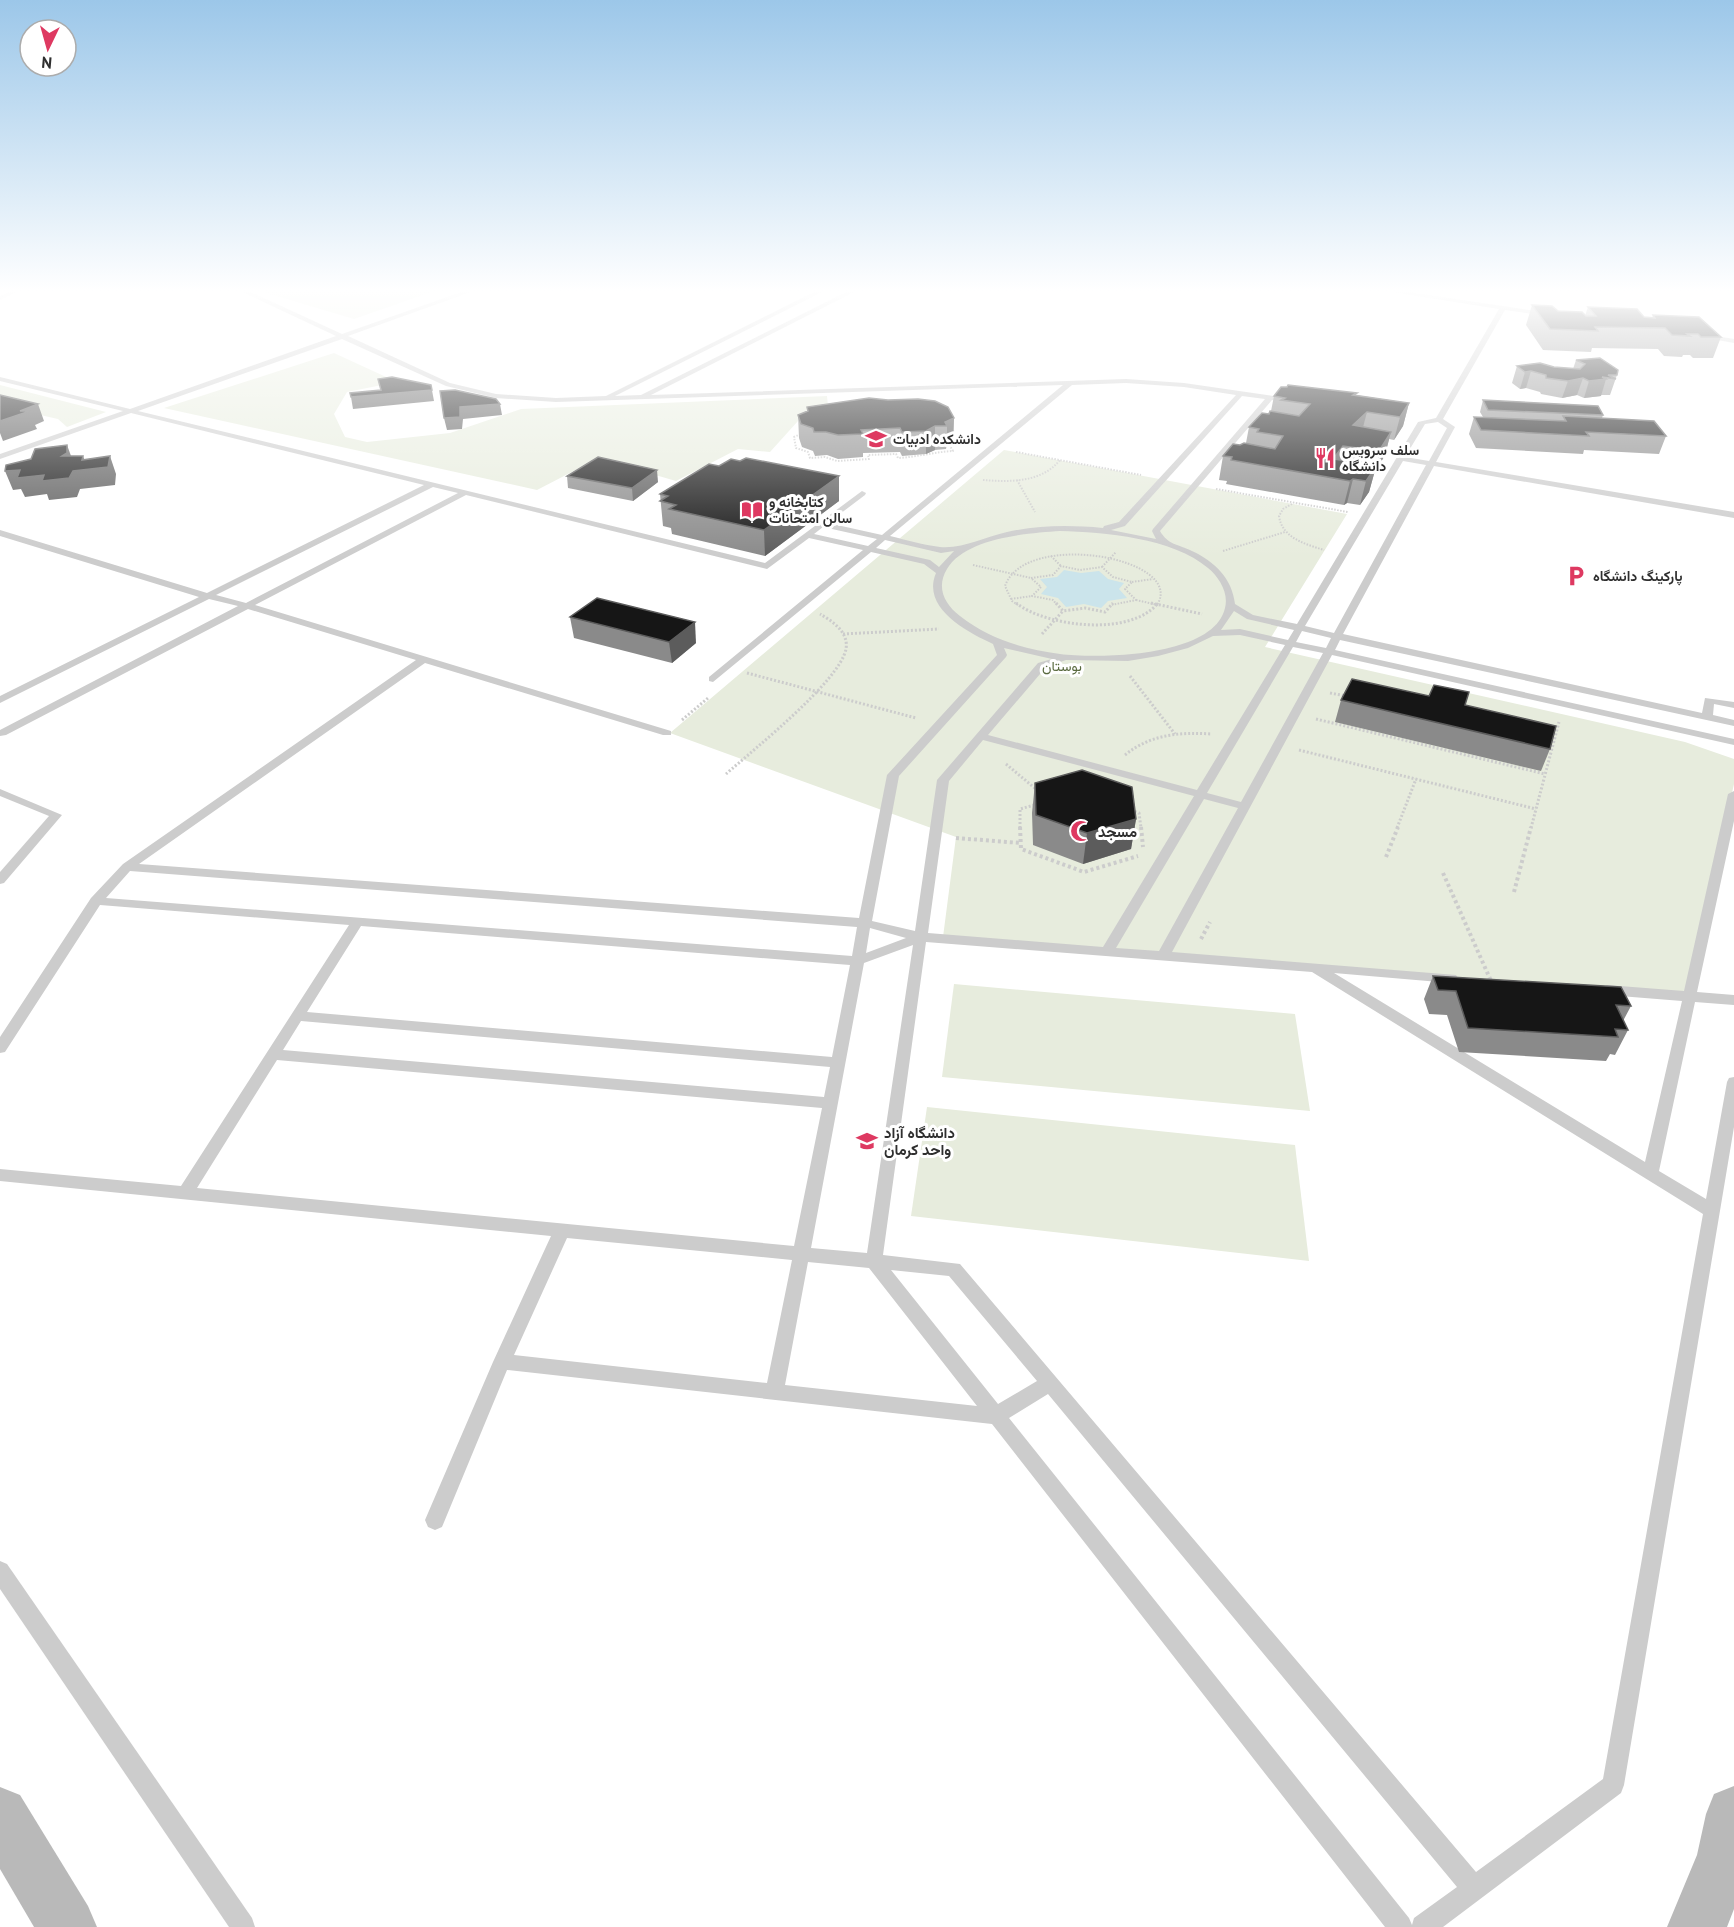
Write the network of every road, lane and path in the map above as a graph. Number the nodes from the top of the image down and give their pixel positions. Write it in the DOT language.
graph roads {
  1 [pos="0,379"];
  2 [pos="220,379"];
  3 [pos="434,379"];
  4 [pos="643,379"];
  5 [pos="676,379"];
  6 [pos="1462,379"];
  7 [pos="1070,383"];
  8 [pos="1241,393"];
  9 [pos="640,397"];
  10 [pos="605,398"];
  11 [pos="1270,398"];
  12 [pos="1303,403"];
  13 [pos="130,410"];
  14 [pos="1439,420"];
  15 [pos="1418,421"];
  16 [pos="1451,427"];
  17 [pos="952,429"];
  18 [pos="992,447"];
  19 [pos="0,457"];
  20 [pos="1400,458"];
  21 [pos="1060,460"];
  22 [pos="1431,463"];
  23 [pos="1141,475"];
  24 [pos="979,479"];
  25 [pos="1017,480"];
  26 [pos="432,484"];
  27 [pos="1206,488"];
  28 [pos="466,492"];
  29 [pos="862,493"];
  30 [pos="1293,504"];
  31 [pos="1352,513"];
  32 [pos="1734,515"];
  33 [pos="1040,520"];
  34 [pos="822,524"];
  35 [pos="1101,530"];
  36 [pos="1118,532"];
  37 [pos="1285,532"];
  38 [pos="0,533"];
  39 [pos="807,535"];
  40 [pos="884,537"];
  41 [pos="1163,543"];
  42 [pos="966,548"];
  43 [pos="870,549"];
  44 [pos="1326,551"];
  45 [pos="1215,553"];
  46 [pos="1051,556"];
  47 [pos="975,557"];
  48 [pos="1110,558"];
  49 [pos="1061,566"];
  50 [pos="1102,567"];
  51 [pos="940,572"];
  52 [pos="1010,573"];
  53 [pos="1031,578"];
  54 [pos="1154,578"];
  55 [pos="1132,582"];
  56 [pos="207,596"];
  57 [pos="1032,596"];
  58 [pos="1011,599"];
  59 [pos="1136,600"];
  60 [pos="1158,604"];
  61 [pos="1231,605"];
  62 [pos="248,606"];
  63 [pos="813,610"];
  64 [pos="1063,611"];
  65 [pos="1105,612"];
  66 [pos="1055,620"];
  67 [pos="934,622"];
  68 [pos="1200,622"];
  69 [pos="1116,623"];
  70 [pos="1299,628"];
  71 [pos="1211,633"];
  72 [pos="843,634"];
  73 [pos="1337,636"];
  74 [pos="998,642"];
  75 [pos="1291,643"];
  76 [pos="1329,651"];
  77 [pos="1045,654"];
  78 [pos="1067,657"];
  79 [pos="424,659"];
  80 [pos="1126,670"];
  81 [pos="740,671"];
  82 [pos="714,679"];
  83 [pos="815,691"];
  84 [pos="1329,693"];
  85 [pos="1350,698"];
  86 [pos="0,700"];
  87 [pos="1734,705"];
  88 [pos="1561,713"];
  89 [pos="1707,717"];
  90 [pos="1315,719"];
  91 [pos="926,721"];
  92 [pos="1734,723"];
  93 [pos="667,733"];
  94 [pos="1,734"];
  95 [pos="1213,734"];
  96 [pos="1175,735"];
  97 [pos="981,736"];
  98 [pos="1543,742"];
  99 [pos="1734,742"];
  100 [pos="1553,745"];
  101 [pos="1299,750"];
  102 [pos="1115,772"];
  103 [pos="726,774"];
  104 [pos="1545,774"];
  105 [pos="1416,779"];
  106 [pos="0,792"];
  107 [pos="1734,794"];
  108 [pos="1201,795"];
  109 [pos="1039,803"];
  110 [pos="1244,806"];
  111 [pos="1536,809"];
  112 [pos="1129,810"];
  113 [pos="953,837"];
  114 [pos="1021,843"];
  115 [pos="1143,847"];
  116 [pos="1138,856"];
  117 [pos="1386,857"];
  118 [pos="127,867"];
  119 [pos="1443,873"];
  120 [pos="0,880"];
  121 [pos="1514,892"];
  122 [pos="96,901"];
  123 [pos="357,922"];
  124 [pos="865,923"];
  125 [pos="920,937"];
  126 [pos="1107,952"];
  127 [pos="1163,956"];
  128 [pos="857,961"];
  129 [pos="1315,968"];
  130 [pos="1491,981"];
  131 [pos="1596,989"];
  132 [pos="1690,997"];
  133 [pos="1734,1000"];
  134 [pos="297,1016"];
  135 [pos="0,1048"];
  136 [pos="273,1054"];
  137 [pos="838,1063"];
  138 [pos="1734,1082"];
  139 [pos="830,1103"];
  140 [pos="1650,1173"];
  141 [pos="0,1175"];
  142 [pos="185,1193"];
  143 [pos="1712,1211"];
  144 [pos="562,1230"];
  145 [pos="801,1254"];
  146 [pos="874,1261"];
  147 [pos="502,1362"];
  148 [pos="1049,1383"];
  149 [pos="775,1391"];
  150 [pos="995,1416"];
  151 [pos="435,1520"];
  152 [pos="0,1571"];
  153 [pos="1734,1814"];
  154 [pos="0,1815"];
  155 [pos="1474,1888"];
  156 [pos="66,1927"];
  157 [pos="243,1927"];
  158 [pos="1400,1927"];
  159 [pos="1423,1927"];
  160 [pos="1697,1927"];
  1 -- 13 [label="lane"];
  2 -- 13 [label="lane"];
  3 -- 10 [label="lane"];
  4 -- 10 [label="lane"];
  5 -- 9 [label="lane"];
  6 -- 14 [label="lane"];
  7 -- 8 [label="lane"];
  7 -- 9 [label="lane"];
  7 -- 18 [label="lane"];
  8 -- 11 [label="lane"];
  8 -- 35 [label="lane"];
  9 -- 10 [label="lane"];
  11 -- 12 [label="lane"];
  11 -- 41 [label="lane"];
  13 -- 19 [label="lane"];
  13 -- 26 [label="lane"];
  14 -- 15 [label="lane"];
  14 -- 16 [label="lane"];
  15 -- 16 [label="lane"];
  15 -- 20 [label="lane"];
  16 -- 22 [label="lane"];
  17 -- 17 [label="path"];
  18 -- 21 [label="path"];
  18 -- 40 [label="lane"];
  20 -- 22 [label="lane"];
  20 -- 70 [label="lane"];
  21 -- 23 [label="path"];
  21 -- 25 [label="path"];
  22 -- 32 [label="lane"];
  22 -- 73 [label="lane"];
  24 -- 25 [label="path"];
  25 -- 33 [label="path"];
  26 -- 28 [label="lane"];
  26 -- 56 [label="lane"];
  27 -- 30 [label="path"];
  28 -- 39 [label="lane"];
  28 -- 62 [label="lane"];
  29 -- 34 [label="lane"];
  30 -- 31 [label="path"];
  30 -- 37 [label="path"];
  34 -- 39 [label="lane"];
  34 -- 40 [label="lane"];
  35 -- 36 [label="lane"];
  35 -- 42 [label="lane"];
  36 -- 41 [label="lane"];
  36 -- 48 [label="path"];
  37 -- 44 [label="path"];
  37 -- 45 [label="path"];
  38 -- 56 [label="lane"];
  39 -- 43 [label="lane"];
  40 -- 42 [label="lane"];
  40 -- 43 [label="lane"];
  41 -- 61 [label="lane"];
  42 -- 51 [label="lane"];
  43 -- 51 [label="lane"];
  43 -- 82 [label="lane"];
  46 -- 48 [label="path"];
  46 -- 49 [label="path"];
  46 -- 52 [label="path"];
  47 -- 52 [label="path"];
  48 -- 50 [label="path"];
  48 -- 54 [label="path"];
  49 -- 50 [label="path"];
  49 -- 53 [label="path"];
  50 -- 55 [label="path"];
  51 -- 74 [label="lane"];
  52 -- 53 [label="path"];
  52 -- 58 [label="path"];
  53 -- 57 [label="path"];
  54 -- 55 [label="path"];
  54 -- 60 [label="path"];
  55 -- 59 [label="path"];
  56 -- 62 [label="lane"];
  56 -- 86 [label="lane"];
  57 -- 58 [label="path"];
  57 -- 64 [label="path"];
  58 -- 66 [label="path"];
  59 -- 60 [label="path"];
  59 -- 65 [label="path"];
  60 -- 68 [label="path"];
  60 -- 69 [label="path"];
  61 -- 70 [label="lane"];
  61 -- 71 [label="lane"];
  62 -- 79 [label="lane"];
  62 -- 94 [label="lane"];
  63 -- 72 [label="path"];
  64 -- 65 [label="path"];
  64 -- 66 [label="path"];
  65 -- 69 [label="path"];
  66 -- 69 [label="path"];
  66 -- 77 [label="path"];
  67 -- 72 [label="path"];
  70 -- 73 [label="lane"];
  70 -- 75 [label="lane"];
  71 -- 75 [label="lane"];
  71 -- 78 [label="lane"];
  72 -- 83 [label="path"];
  73 -- 76 [label="lane"];
  73 -- 89 [label="lane"];
  74 -- 77 [label="lane"];
  74 -- 124 [label="lane"];
  75 -- 76 [label="lane"];
  75 -- 108 [label="lane"];
  76 -- 99 [label="lane"];
  76 -- 110 [label="lane"];
  77 -- 78 [label="lane"];
  78 -- 97 [label="lane"];
  79 -- 93 [label="lane"];
  79 -- 118 [label="lane"];
  80 -- 96 [label="path"];
  81 -- 83 [label="path"];
  83 -- 91 [label="path"];
  83 -- 103 [label="path"];
  84 -- 85 [label="path"];
  87 -- 89 [label="lane"];
  88 -- 100 [label="path"];
  89 -- 92 [label="lane"];
  90 -- 104 [label="path"];
  95 -- 96 [label="path"];
  96 -- 102 [label="path"];
  97 -- 102 [label="lane"];
  97 -- 125 [label="lane"];
  98 -- 100 [label="path"];
  100 -- 104 [label="path"];
  101 -- 105 [label="path"];
  102 -- 108 [label="lane"];
  104 -- 111 [label="path"];
  105 -- 111 [label="path"];
  105 -- 117 [label="path"];
  106 -- 120 [label="lane"];
  107 -- 132 [label="lane"];
  108 -- 110 [label="lane"];
  108 -- 126 [label="lane"];
  109 -- 114 [label="path"];
  110 -- 127 [label="lane"];
  111 -- 121 [label="path"];
  112 -- 115 [label="path"];
  113 -- 114 [label="path"];
  114 -- 116 [label="path"];
  118 -- 122 [label="lane"];
  118 -- 124 [label="lane"];
  119 -- 130 [label="path"];
  122 -- 123 [label="lane"];
  122 -- 135 [label="lane"];
  123 -- 128 [label="lane"];
  123 -- 134 [label="lane"];
  124 -- 125 [label="lane"];
  124 -- 128 [label="lane"];
  125 -- 126 [label="lane"];
  125 -- 128 [label="lane"];
  125 -- 146 [label="lane"];
  126 -- 127 [label="lane"];
  127 -- 129 [label="lane"];
  128 -- 137 [label="lane"];
  129 -- 130 [label="lane"];
  129 -- 140 [label="lane"];
  131 -- 132 [label="lane"];
  132 -- 133 [label="lane"];
  132 -- 140 [label="lane"];
  134 -- 136 [label="lane"];
  134 -- 137 [label="lane"];
  136 -- 139 [label="lane"];
  136 -- 142 [label="lane"];
  137 -- 139 [label="lane"];
  138 -- 143 [label="lane"];
  139 -- 145 [label="lane"];
  140 -- 143 [label="lane"];
  141 -- 142 [label="lane"];
  142 -- 144 [label="lane"];
  143 -- 155 [label="lane"];
  144 -- 145 [label="lane"];
  144 -- 147 [label="lane"];
  145 -- 146 [label="lane"];
  145 -- 149 [label="lane"];
  146 -- 148 [label="lane"];
  146 -- 150 [label="lane"];
  147 -- 149 [label="lane"];
  147 -- 151 [label="lane"];
  148 -- 150 [label="lane"];
  148 -- 155 [label="lane"];
  149 -- 150 [label="lane"];
  150 -- 158 [label="lane"];
  152 -- 157 [label="lane"];
  153 -- 160 [label="street"];
  154 -- 156 [label="street"];
  155 -- 159 [label="lane"];
}
